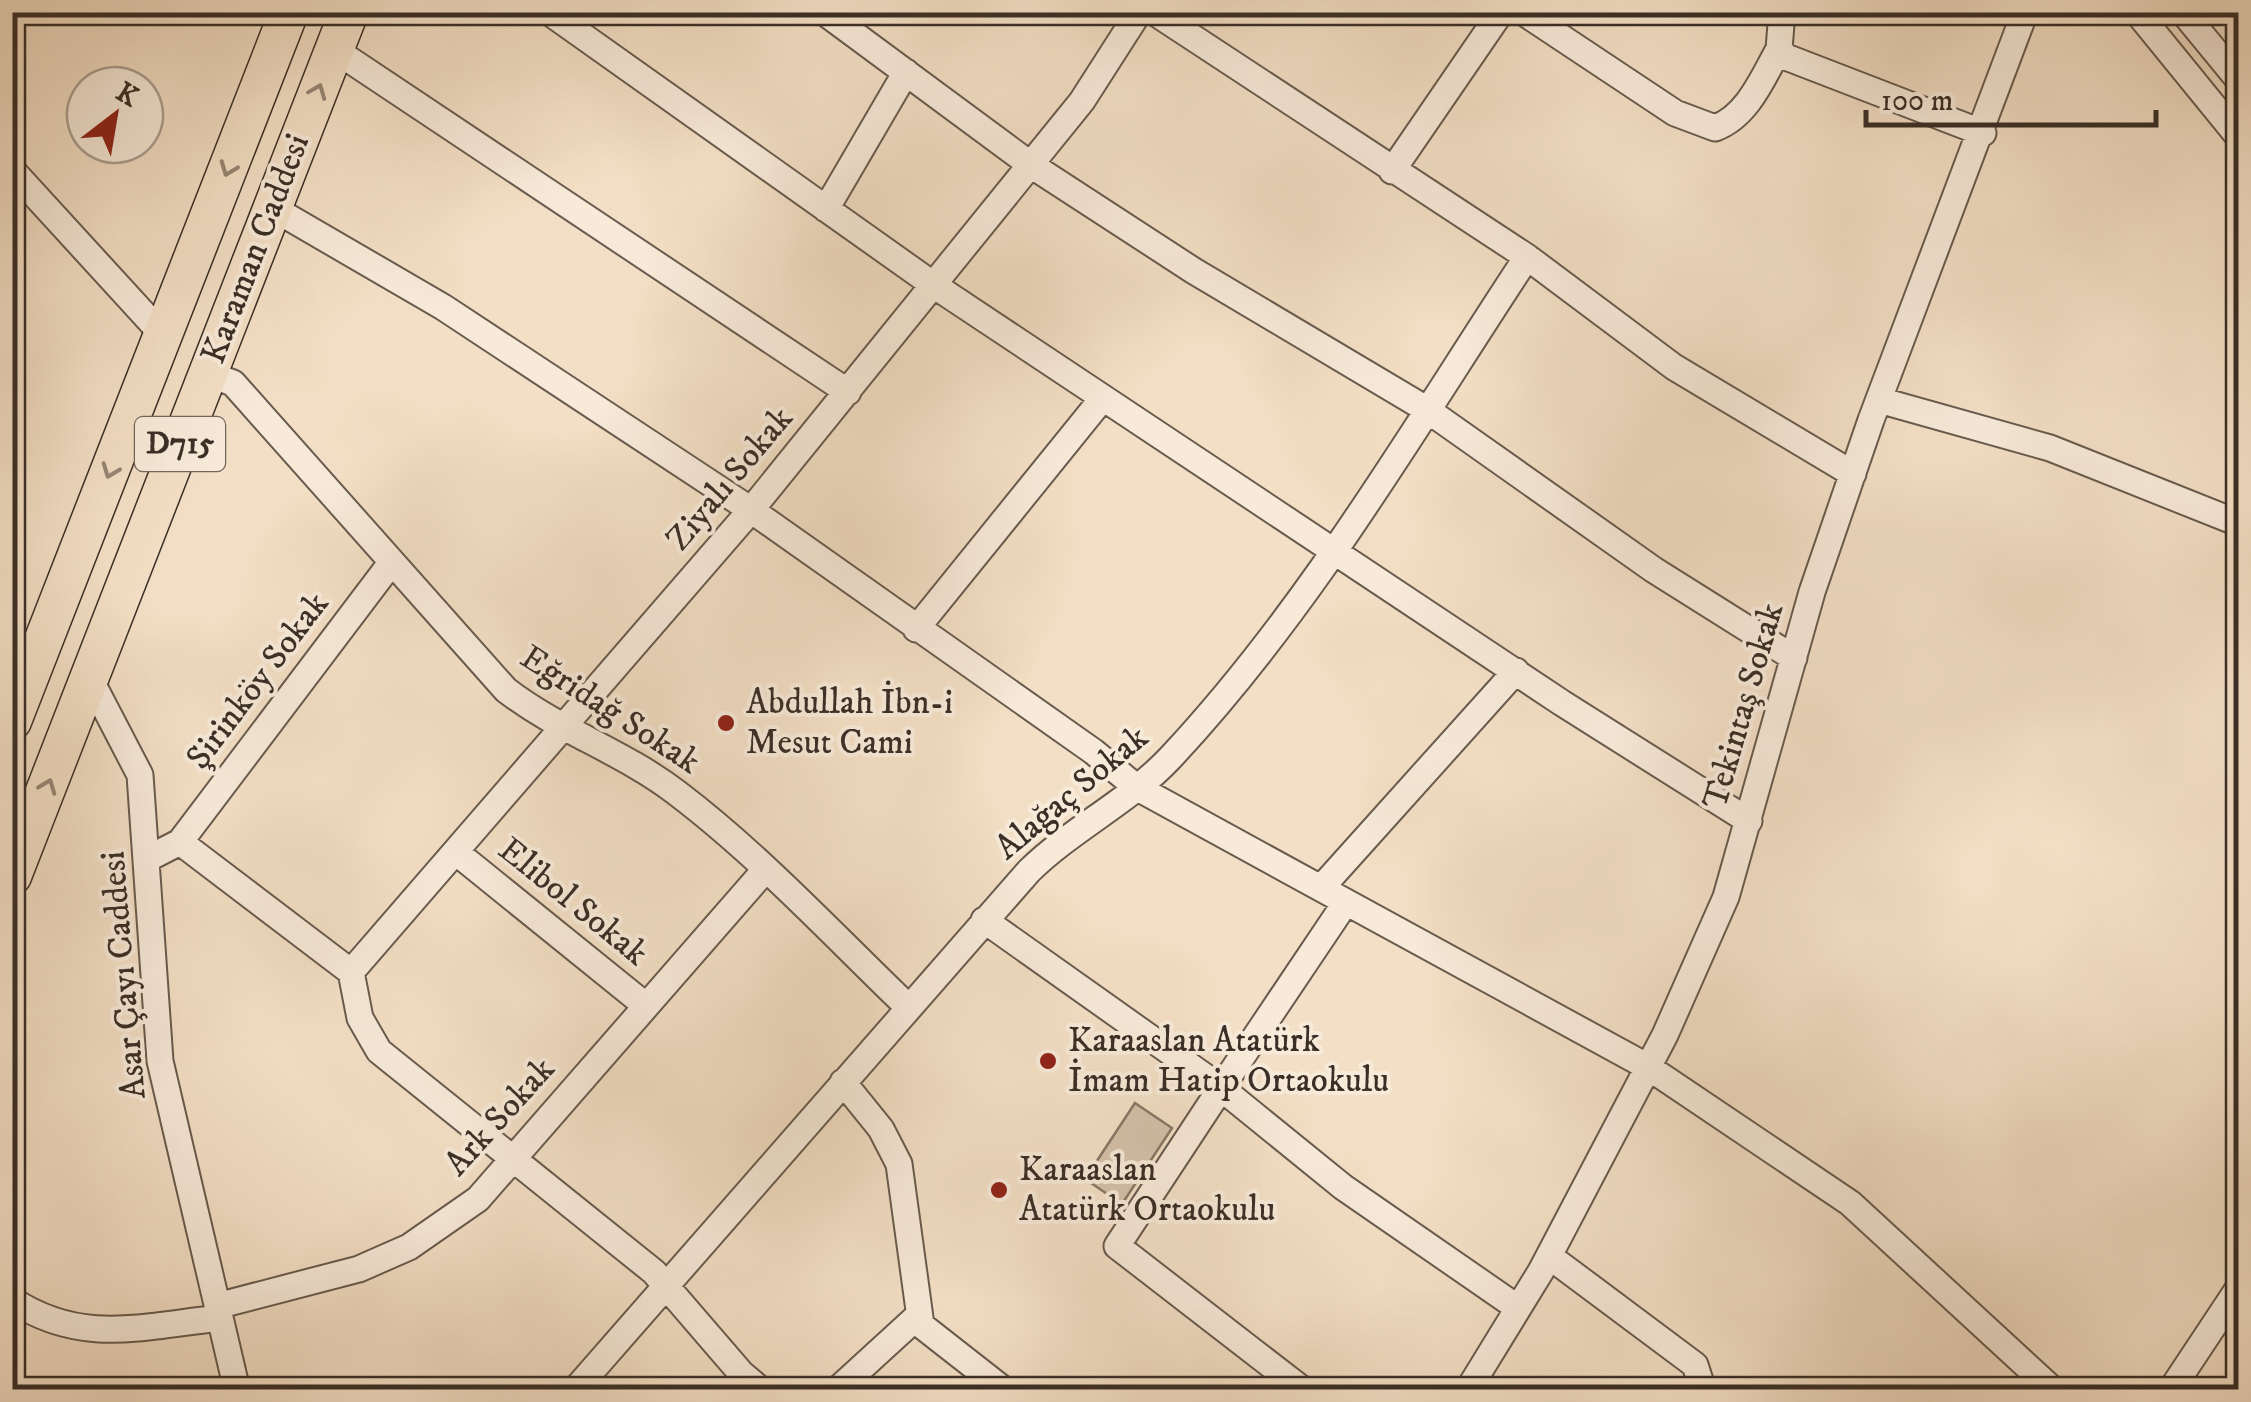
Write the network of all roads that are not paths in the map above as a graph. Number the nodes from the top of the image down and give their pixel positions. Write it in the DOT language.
graph roads {
  1 [pos="289,12"];
  2 [pos="349,12"];
  3 [pos="550,12"];
  4 [pos="824,12"];
  5 [pos="1139,12"];
  6 [pos="1154,12"];
  7 [pos="1500,12"];
  8 [pos="1523,12"];
  9 [pos="1782,12"];
  10 [pos="2025,12"];
  11 [pos="2137,12"];
  12 [pos="2183,12"];
  13 [pos="1560,23"];
  14 [pos="1779,49"];
  15 [pos="335,50"];
  16 [pos="906,72"];
  17 [pos="2238,79"];
  18 [pos="1982,132"];
  19 [pos="2238,136"];
  20 [pos="1032,164"];
  21 [pos="12,170"];
  22 [pos="1392,172"];
  23 [pos="271,207"];
  24 [pos="826,209"];
  25 [pos="1527,258"];
  26 [pos="934,286"];
  27 [pos="163,336"];
  28 [pos="208,374"];
  29 [pos="848,392"];
  30 [pos="1102,399"];
  31 [pos="1879,400"];
  32 [pos="1426,409"];
  33 [pos="1852,474"];
  34 [pos="751,510"];
  35 [pos="2238,524"];
  36 [pos="1336,549"];
  37 [pos="391,563"];
  38 [pos="916,629"];
  39 [pos="1794,658"];
  40 [pos="1516,672"];
  41 [pos="90,679"];
  42 [pos="12,720"];
  43 [pos="566,729"];
  44 [pos="1136,787"];
  45 [pos="1749,821"];
  46 [pos="180,842"];
  47 [pos="458,853"];
  48 [pos="149,858"];
  49 [pos="765,870"];
  50 [pos="12,876"];
  51 [pos="1321,888"];
  52 [pos="1346,902"];
  53 [pos="984,920"];
  54 [pos="352,972"];
  55 [pos="645,1005"];
  56 [pos="908,1007"];
  57 [pos="1648,1067"];
  58 [pos="843,1082"];
  59 [pos="1220,1088"];
  60 [pos="514,1159"];
  61 [pos="1549,1256"];
  62 [pos="666,1283"];
  63 [pos="2238,1289"];
  64 [pos="12,1300"];
  65 [pos="1518,1308"];
  66 [pos="219,1312"];
  67 [pos="919,1315"];
  68 [pos="237,1390"];
  69 [pos="576,1390"];
  70 [pos="761,1390"];
  71 [pos="837,1390"];
  72 [pos="1004,1390"];
  73 [pos="1303,1390"];
  74 [pos="1468,1390"];
  75 [pos="1702,1390"];
  76 [pos="2054,1390"];
  77 [pos="2171,1390"];
  1 -- 27 [label="highway, Karaman Caddesi / D715, one-way"];
  2 -- 15 [label="highway, Karaman Caddesi / D715"];
  3 -- 24 [label="street"];
  4 -- 16 [label="street"];
  5 -- 20 [label="street, Ziyalı Sokak"];
  6 -- 22 [label="street"];
  7 -- 22 [label="street"];
  8 -- 13 [label="street"];
  9 -- 14 [label="street"];
  10 -- 18 [label="street, Tekintaş Sokak"];
  11 -- 19 [label="street"];
  12 -- 17 [label="street"];
  13 -- 14 [label="street"];
  14 -- 18 [label="street"];
  23 -- 15 [label="highway, Karaman Caddesi / D715, one-way"];
  15 -- 29 [label="street"];
  16 -- 20 [label="street"];
  16 -- 24 [label="street"];
  18 -- 31 [label="street, Tekintaş Sokak"];
  20 -- 26 [label="street, Ziyalı Sokak"];
  20 -- 32 [label="street"];
  21 -- 27 [label="street"];
  22 -- 25 [label="street"];
  23 -- 28 [label="highway, Karaman Caddesi / D715"];
  23 -- 34 [label="street"];
  24 -- 26 [label="street"];
  25 -- 32 [label="street, Alağaç Sokak"];
  25 -- 33 [label="street"];
  26 -- 29 [label="street, Ziyalı Sokak"];
  26 -- 30 [label="street"];
  27 -- 42 [label="highway, Karaman Caddesi / D715, one-way"];
  28 -- 37 [label="street, Eğridağ Sokak"];
  28 -- 41 [label="highway, Karaman Caddesi / D715"];
  29 -- 34 [label="street, Ziyalı Sokak"];
  30 -- 36 [label="street"];
  30 -- 38 [label="street"];
  31 -- 33 [label="street, Tekintaş Sokak"];
  31 -- 35 [label="street"];
  32 -- 36 [label="street, Alağaç Sokak"];
  32 -- 39 [label="street"];
  33 -- 39 [label="street, Tekintaş Sokak"];
  34 -- 38 [label="street"];
  34 -- 43 [label="street, Ziyalı Sokak"];
  36 -- 40 [label="street"];
  36 -- 44 [label="street, Alağaç Sokak"];
  37 -- 43 [label="street, Eğridağ Sokak"];
  37 -- 46 [label="street, Şirinköy Sokak"];
  38 -- 44 [label="street"];
  39 -- 45 [label="street, Tekintaş Sokak"];
  40 -- 45 [label="street"];
  40 -- 51 [label="street"];
  41 -- 48 [label="street, Asar Çayı Caddesi"];
  50 -- 41 [label="highway, Karaman Caddesi / D715, one-way"];
  43 -- 47 [label="street, Ziyalı Sokak"];
  43 -- 49 [label="street, Eğridağ Sokak"];
  44 -- 51 [label="street"];
  44 -- 53 [label="street, Alağaç Sokak"];
  45 -- 57 [label="street, Tekintaş Sokak"];
  46 -- 48 [label="street"];
  46 -- 54 [label="street"];
  47 -- 54 [label="street, Ziyalı Sokak"];
  47 -- 55 [label="street, Elibol Sokak"];
  48 -- 66 [label="street, Asar Çayı Caddesi"];
  49 -- 55 [label="street, Ark Sokak"];
  49 -- 56 [label="street, Eğridağ Sokak"];
  51 -- 52 [label="street"];
  52 -- 57 [label="street"];
  52 -- 59 [label="street"];
  53 -- 56 [label="street, Alağaç Sokak"];
  53 -- 59 [label="street"];
  54 -- 60 [label="street"];
  55 -- 60 [label="street, Ark Sokak"];
  56 -- 58 [label="street, Alağaç Sokak"];
  57 -- 61 [label="street, Tekintaş Sokak"];
  57 -- 76 [label="street"];
  58 -- 62 [label="street, Alağaç Sokak"];
  58 -- 67 [label="street"];
  59 -- 65 [label="street"];
  59 -- 73 [label="street"];
  60 -- 62 [label="street"];
  60 -- 66 [label="street, Ark Sokak"];
  61 -- 65 [label="street, Tekintaş Sokak"];
  61 -- 75 [label="street"];
  62 -- 69 [label="street, Alağaç Sokak"];
  62 -- 70 [label="street"];
  63 -- 77 [label="street"];
  64 -- 66 [label="street, Ark Sokak"];
  65 -- 74 [label="street, Tekintaş Sokak"];
  66 -- 68 [label="street, Asar Çayı Caddesi"];
  67 -- 71 [label="street"];
  67 -- 72 [label="street"];
}
